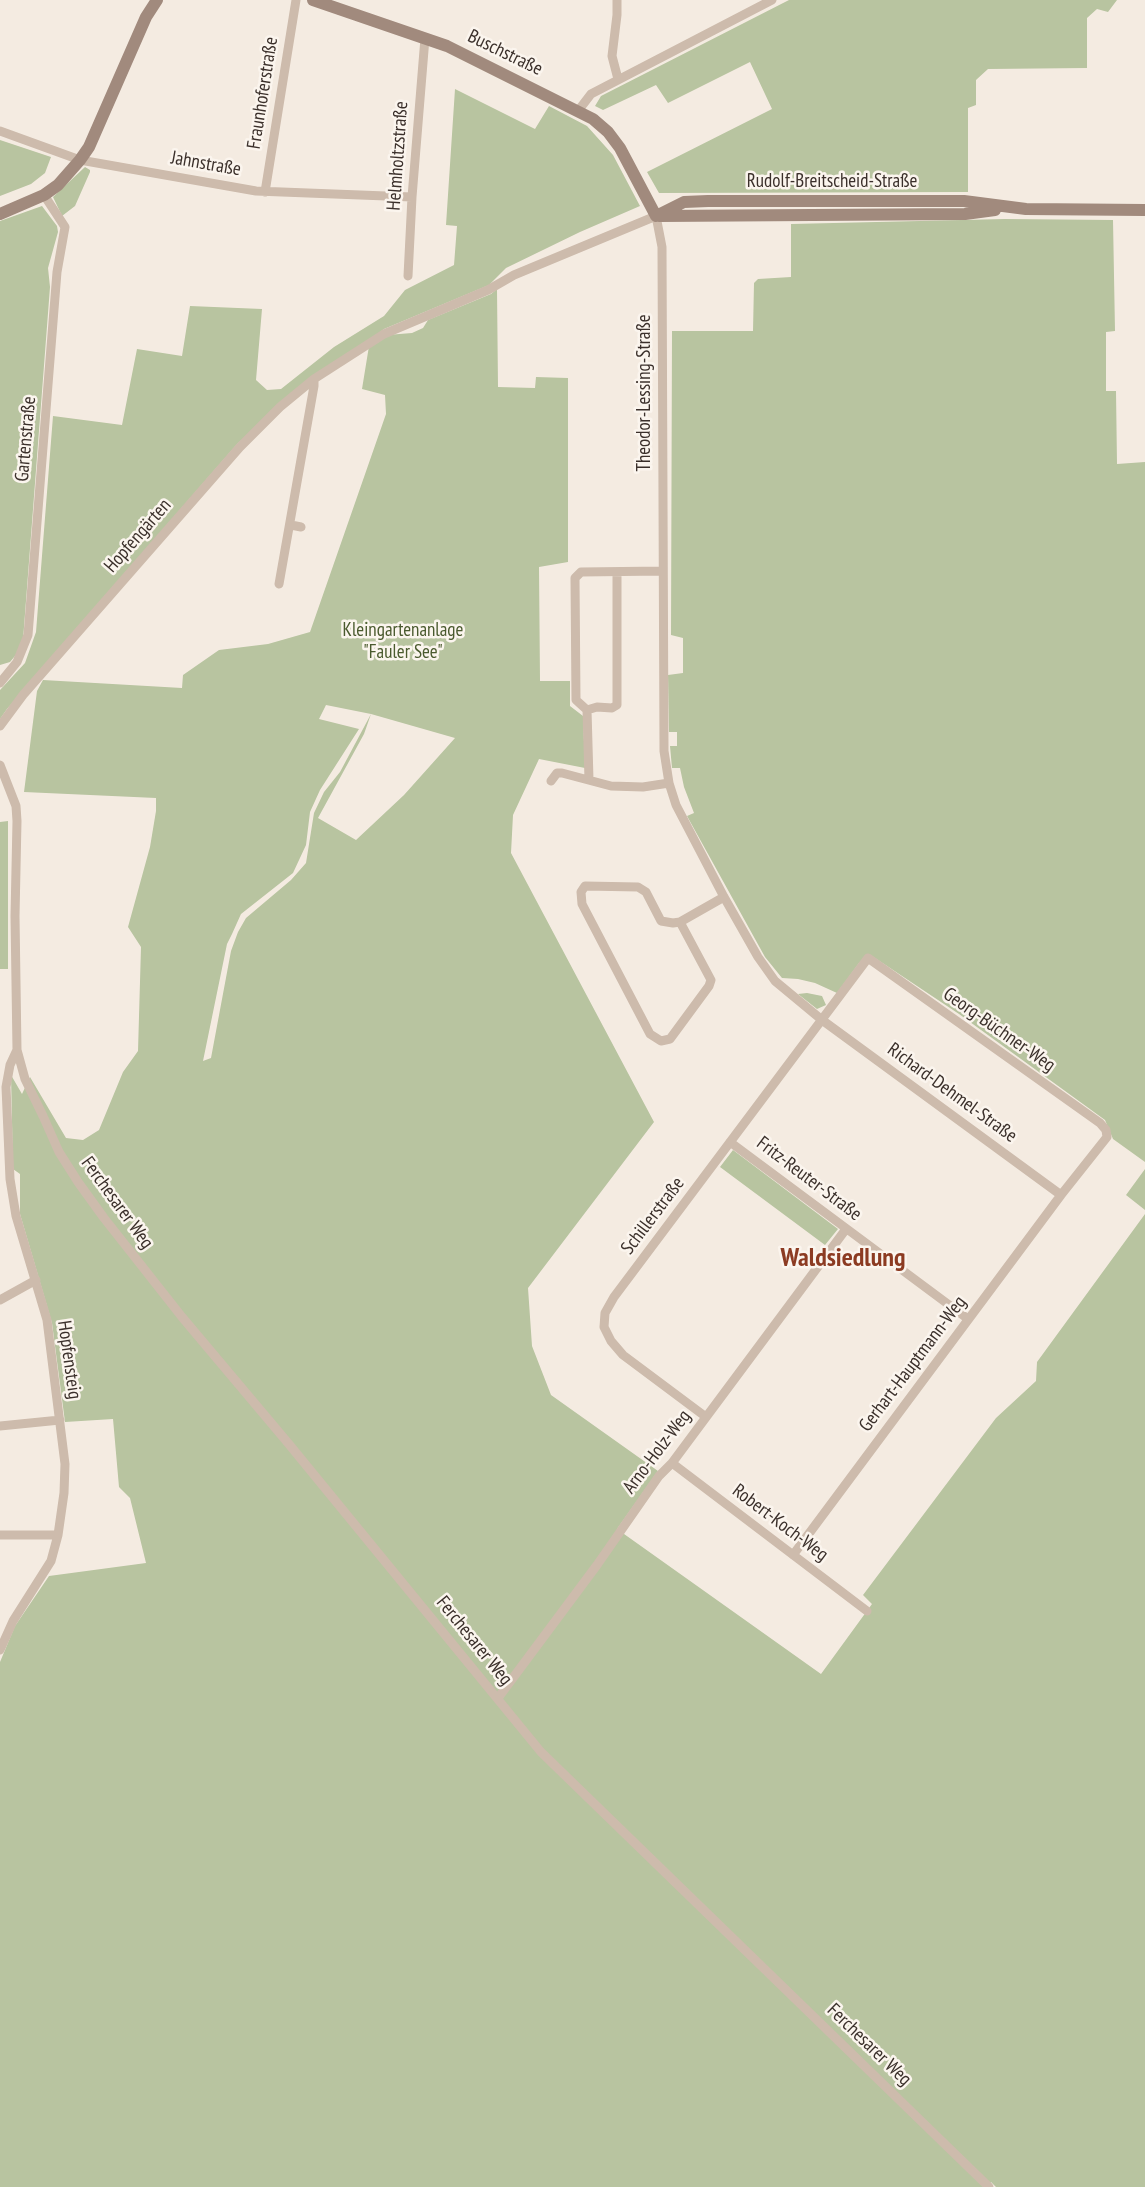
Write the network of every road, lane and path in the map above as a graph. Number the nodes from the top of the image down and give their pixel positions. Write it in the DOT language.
graph roads {
  1 [pos="157,0"];
  2 [pos="296,0"];
  3 [pos="313,0"];
  4 [pos="617,0"];
  5 [pos="772,0"];
  6 [pos="425,38"];
  7 [pos="618,79"];
  8 [pos="578,111"];
  9 [pos="0,131"];
  10 [pos="80,160"];
  11 [pos="265,192"];
  12 [pos="44,195"];
  13 [pos="412,197"];
  14 [pos="1145,210"];
  15 [pos="0,214"];
  16 [pos="656,216"];
  17 [pos="408,276"];
  18 [pos="314,379"];
  19 [pos="291,524"];
  20 [pos="301,527"];
  21 [pos="663,571"];
  22 [pos="617,572"];
  23 [pos="279,584"];
  24 [pos="0,683"];
  25 [pos="587,710"];
  26 [pos="0,726"];
  27 [pos="0,765"];
  28 [pos="589,780"];
  29 [pos="551,781"];
  30 [pos="669,783"];
  31 [pos="724,897"];
  32 [pos="680,922"];
  33 [pos="822,1020"];
  34 [pos="17,1050"];
  35 [pos="5,1065"];
  36 [pos="730,1142"];
  37 [pos="5,1180"];
  38 [pos="1060,1195"];
  39 [pos="846,1229"];
  40 [pos="36,1280"];
  41 [pos="0,1300"];
  42 [pos="968,1319"];
  43 [pos="706,1417"];
  44 [pos="60,1420"];
  45 [pos="0,1426"];
  46 [pos="673,1463"];
  47 [pos="0,1535"];
  48 [pos="58,1535"];
  49 [pos="793,1555"];
  50 [pos="867,1611"];
  51 [pos="0,1650"];
  52 [pos="498,1698"];
  53 [pos="989,2187"];
  1 -- 10 [label="street"];
  2 -- 11 [label="street, Fraunhoferstraße"];
  3 -- 6 [label="street, Buschstraße"];
  4 -- 7 [label="street"];
  5 -- 7 [label="street"];
  6 -- 8 [label="street, Buschstraße"];
  6 -- 13 [label="street, Helmholtzstraße"];
  7 -- 8 [label="street"];
  8 -- 16 [label="street, Buschstraße"];
  9 -- 10 [label="street, Jahnstraße"];
  10 -- 11 [label="street, Jahnstraße"];
  10 -- 12 [label="street"];
  11 -- 13 [label="street, Jahnstraße"];
  12 -- 15 [label="street"];
  12 -- 24 [label="street, Gartenstraße"];
  13 -- 17 [label="street, Helmholtzstraße"];
  14 -- 16 [label="street, Rudolf-Breitscheid-Straße"];
  16 -- 18 [label="street, Hopfengärten"];
  16 -- 21 [label="street, Theodor-Lessing-Straße"];
  18 -- 19 [label="street"];
  18 -- 26 [label="street, Hopfengärten"];
  19 -- 20 [label="street"];
  19 -- 23 [label="street"];
  21 -- 22 [label="street"];
  21 -- 30 [label="street, Theodor-Lessing-Straße"];
  22 -- 25 [label="street"];
  22 -- 25 [label="street"];
  25 -- 28 [label="street"];
  27 -- 34 [label="street, Ferchesarer Weg"];
  28 -- 29 [label="street"];
  28 -- 30 [label="street"];
  30 -- 31 [label="street, Theodor-Lessing-Straße"];
  31 -- 32 [label="street"];
  31 -- 33 [label="street, Theodor-Lessing-Straße"];
  32 -- 32 [label="street"];
  33 -- 36 [label="street, Schillerstraße"];
  33 -- 38 [label="street, Richard-Dehmel-Straße"];
  33 -- 38 [label="street, Georg-Büchner-Weg"];
  34 -- 35 [label="street, Ferchesarer Weg"];
  34 -- 52 [label="street, Ferchesarer Weg"];
  35 -- 37 [label="street, Hopfensteig"];
  36 -- 39 [label="street, Fritz-Reuter-Straße"];
  36 -- 43 [label="street, Schillerstraße"];
  37 -- 40 [label="street, Hopfensteig"];
  38 -- 42 [label="street, Gerhart-Hauptmann-Weg"];
  39 -- 42 [label="street, Fritz-Reuter-Straße"];
  39 -- 43 [label="street, Arno-Holz-Weg"];
  40 -- 41 [label="street"];
  40 -- 44 [label="street, Hopfensteig"];
  42 -- 49 [label="street, Gerhart-Hauptmann-Weg"];
  43 -- 46 [label="street, Arno-Holz-Weg"];
  44 -- 45 [label="street"];
  44 -- 48 [label="street, Hopfensteig"];
  46 -- 49 [label="street, Robert-Koch-Weg"];
  46 -- 52 [label="street, Arno-Holz-Weg"];
  47 -- 48 [label="street"];
  48 -- 51 [label="street, Hopfensteig"];
  49 -- 50 [label="street, Robert-Koch-Weg"];
  52 -- 53 [label="street, Ferchesarer Weg"];
}
